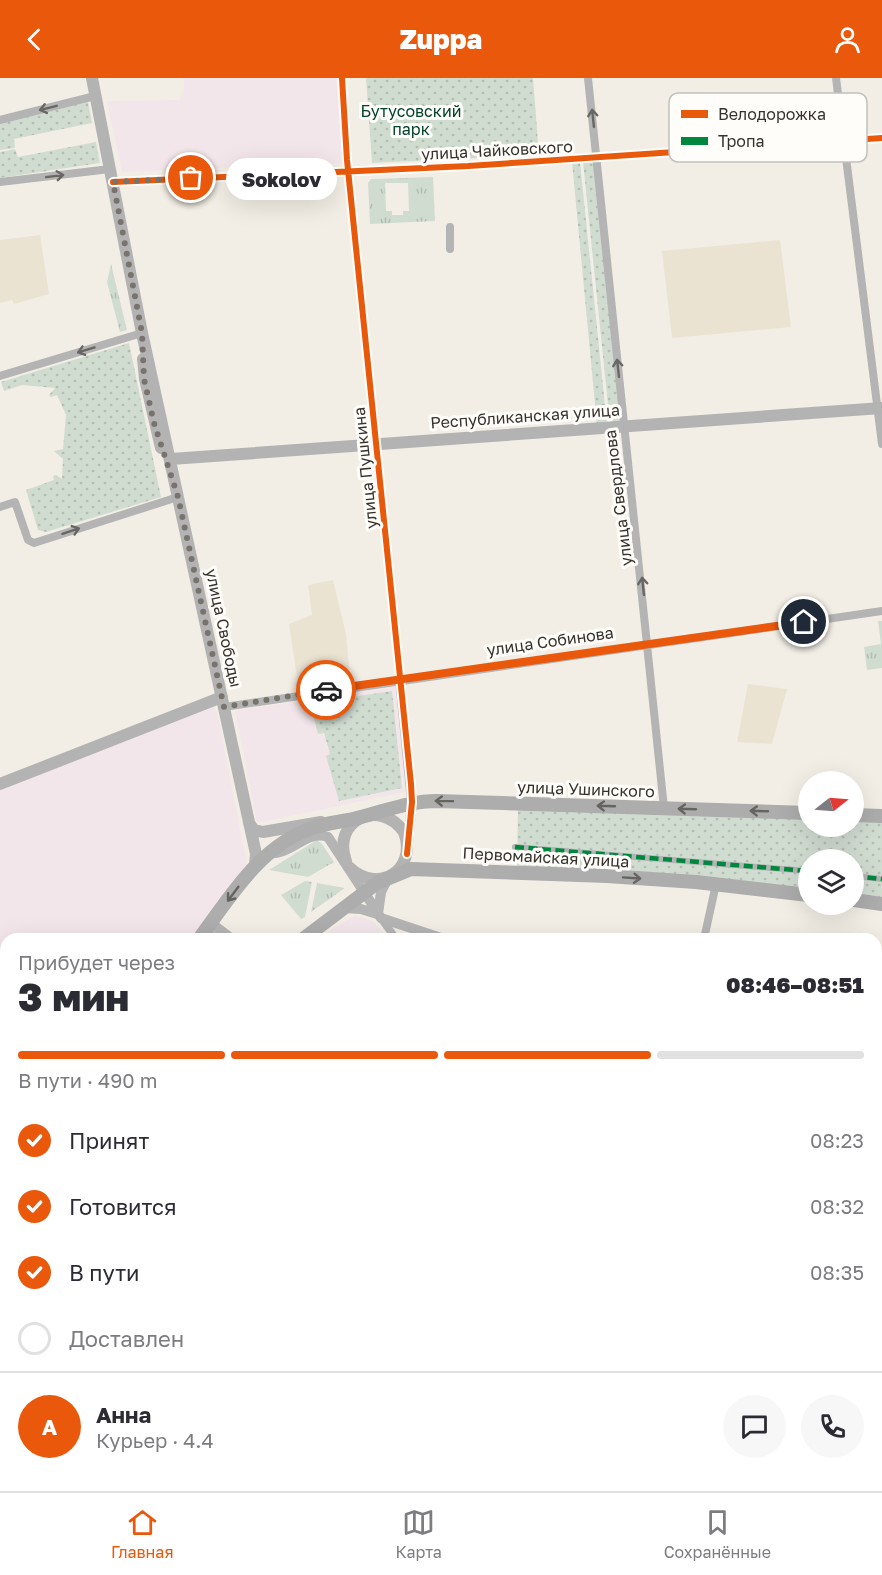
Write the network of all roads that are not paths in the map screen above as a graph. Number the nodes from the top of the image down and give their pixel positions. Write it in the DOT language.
graph roads {
  1 [pos="92,78"];
  2 [pos="342,78"];
  3 [pos="588,78"];
  4 [pos="836,78"];
  5 [pos="838,93"];
  6 [pos="95,96"];
  7 [pos="0,120"];
  8 [pos="882,138"];
  9 [pos="867,139"];
  10 [pos="669,153"];
  11 [pos="597,158"];
  12 [pos="847,162"];
  13 [pos="350,171"];
  14 [pos="112,175"];
  15 [pos="0,182"];
  16 [pos="450,227"];
  17 [pos="450,249"];
  18 [pos="142,333"];
  19 [pos="0,376"];
  20 [pos="880,408"];
  21 [pos="624,426"];
  22 [pos="376,443"];
  23 [pos="882,444"];
  24 [pos="167,460"];
  25 [pos="178,497"];
  26 [pos="0,507"];
  27 [pos="882,611"];
  28 [pos="649,644"];
  29 [pos="400,679"];
  30 [pos="223,702"];
  31 [pos="0,784"];
  32 [pos="412,802"];
  33 [pos="664,808"];
  34 [pos="798,813"];
  35 [pos="864,815"];
  36 [pos="364,816"];
  37 [pos="882,816"];
  38 [pos="331,822"];
  39 [pos="249,823"];
  40 [pos="252,836"];
  41 [pos="515,847"];
  42 [pos="268,853"];
  43 [pos="407,854"];
  44 [pos="347,864"];
  45 [pos="255,865"];
  46 [pos="798,870"];
  47 [pos="391,876"];
  48 [pos="864,877"];
  49 [pos="882,879"];
  50 [pos="716,884"];
  51 [pos="363,892"];
  52 [pos="798,894"];
  53 [pos="864,901"];
  54 [pos="882,904"];
  55 [pos="343,908"];
  56 [pos="379,916"];
  57 [pos="205,931"];
  58 [pos="311,933"];
  59 [pos="392,933"];
  60 [pos="427,933"];
  61 [pos="705,933"];
  1 -- 6 [label="main road, улица Свободы"];
  2 -- 13 [label="street, улица Пушкина"];
  11 -- 3 [label="street, улица Свердлова, one-way"];
  4 -- 5 [label="street"];
  6 -- 7 [label="street, one-way"];
  6 -- 14 [label="main road, улица Свободы"];
  8 -- 9 [label="street, улица Чайковского"];
  10 -- 11 [label="street, улица Чайковского"];
  11 -- 13 [label="street, улица Чайковского"];
  21 -- 11 [label="street, улица Свердлова, one-way"];
  12 -- 20 [label="street"];
  13 -- 14 [label="street, улица Чайковского"];
  13 -- 22 [label="street, улица Пушкина"];
  15 -- 14 [label="street, улица Чайковского, one-way"];
  14 -- 18 [label="main road, улица Свободы"];
  16 -- 17 [label="street"];
  18 -- 19 [label="street, one-way"];
  18 -- 24 [label="main road, улица Свободы"];
  20 -- 21 [label="main road, Республиканская улица"];
  20 -- 23 [label="street"];
  21 -- 22 [label="main road, Республиканская улица"];
  28 -- 21 [label="street, улица Свердлова, one-way"];
  22 -- 24 [label="main road, Республиканская улица"];
  22 -- 29 [label="street, улица Пушкина"];
  24 -- 25 [label="main road, улица Свободы"];
  26 -- 25 [label="street, one-way"];
  25 -- 30 [label="main road, улица Свободы"];
  27 -- 28 [label="street, улица Собинова"];
  28 -- 29 [label="street, улица Собинова"];
  28 -- 33 [label="street, улица Свердлова"];
  29 -- 30 [label="street, улица Собинова"];
  29 -- 32 [label="street, улица Пушкина"];
  30 -- 31 [label="main road, улица Собинова"];
  30 -- 39 [label="main road, улица Свободы"];
  33 -- 32 [label="main road, улица Ушинского, one-way"];
  32 -- 36 [label="main road, улица Ушинского"];
  32 -- 43 [label="street, улица Пушкина"];
  34 -- 33 [label="main road, улица Ушинского, one-way"];
  35 -- 37 [label="main road"];
  36 -- 38 [label="main road, улица Ушинского"];
  36 -- 43 [label="main road"];
  36 -- 44 [label="main road"];
  38 -- 39 [label="main road"];
  38 -- 42 [label="main road, улица Ушинского"];
  39 -- 40 [label="main road, улица Свободы"];
  40 -- 42 [label="main road"];
  40 -- 45 [label="main road, улица Свободы"];
  41 -- 46 [label="street"];
  42 -- 44 [label="street"];
  42 -- 45 [label="main road, улица Ушинского"];
  43 -- 47 [label="main road"];
  44 -- 47 [label="main road"];
  44 -- 51 [label="street"];
  45 -- 57 [label="main road, улица Ушинского, one-way"];
  47 -- 50 [label="main road, Первомайская улица, one-way"];
  47 -- 51 [label="main road, Первомайская улица"];
  47 -- 56 [label="street"];
  48 -- 49 [label="street"];
  50 -- 52 [label="main road, Первомайская улица"];
  50 -- 61 [label="street"];
  51 -- 55 [label="main road, Первомайская улица"];
  51 -- 56 [label="street"];
  53 -- 54 [label="main road"];
  55 -- 56 [label="street"];
  55 -- 58 [label="main road, Первомайская улица"];
  56 -- 59 [label="street"];
  56 -- 60 [label="street"];
}
